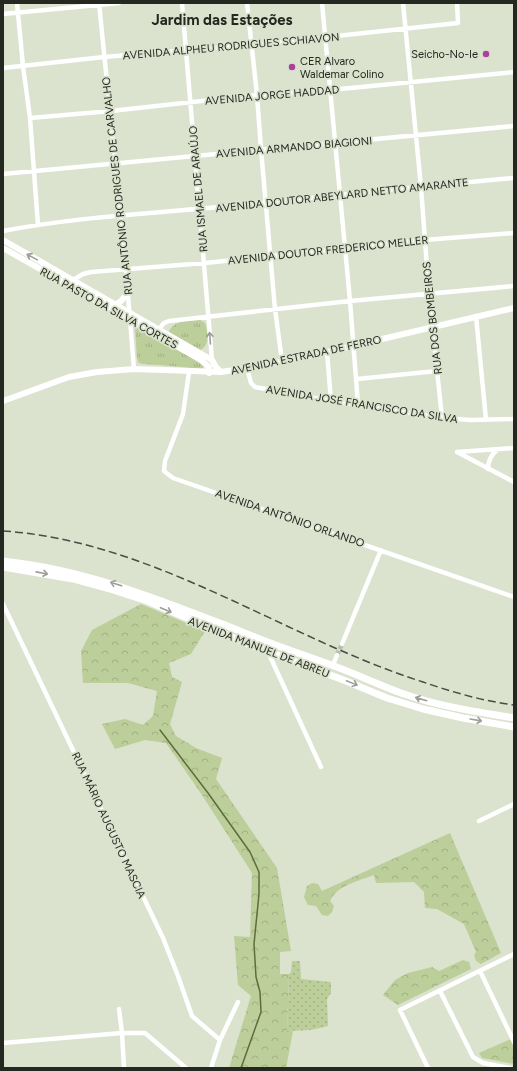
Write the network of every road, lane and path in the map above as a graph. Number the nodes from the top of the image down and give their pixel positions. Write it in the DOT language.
graph roads {
  1 [pos="17,3"];
  2 [pos="118,3"];
  3 [pos="182,3"];
  4 [pos="247,3"];
  5 [pos="322,3"];
  6 [pos="403,3"];
  7 [pos="457,3"];
  8 [pos="99,4"];
  9 [pos="18,12"];
  10 [pos="3,14"];
  11 [pos="405,29"];
  12 [pos="325,37"];
  13 [pos="252,45"];
  14 [pos="186,50"];
  15 [pos="104,57"];
  16 [pos="23,66"];
  17 [pos="3,68"];
  18 [pos="514,72"];
  19 [pos="411,82"];
  20 [pos="330,90"];
  21 [pos="257,95"];
  22 [pos="190,103"];
  23 [pos="111,111"];
  24 [pos="30,118"];
  25 [pos="514,126"];
  26 [pos="416,136"];
  27 [pos="335,142"];
  28 [pos="261,149"];
  29 [pos="195,157"];
  30 [pos="115,163"];
  31 [pos="34,171"];
  32 [pos="3,174"];
  33 [pos="514,178"];
  34 [pos="421,187"];
  35 [pos="340,196"];
  36 [pos="266,202"];
  37 [pos="200,208"];
  38 [pos="121,216"];
  39 [pos="38,225"];
  40 [pos="3,232"];
  41 [pos="514,233"];
  42 [pos="3,240"];
  43 [pos="424,240"];
  44 [pos="3,248"];
  45 [pos="345,249"];
  46 [pos="270,256"];
  47 [pos="205,263"];
  48 [pos="126,270"];
  49 [pos="73,280"];
  50 [pos="514,286"];
  51 [pos="128,293"];
  52 [pos="429,294"];
  53 [pos="350,301"];
  54 [pos="114,305"];
  55 [pos="514,308"];
  56 [pos="275,309"];
  57 [pos="130,313"];
  58 [pos="476,316"];
  59 [pos="209,317"];
  60 [pos="130,320"];
  61 [pos="432,327"];
  62 [pos="159,329"];
  63 [pos="353,345"];
  64 [pos="327,352"];
  65 [pos="212,360"];
  66 [pos="282,361"];
  67 [pos="247,368"];
  68 [pos="134,369"];
  69 [pos="437,370"];
  70 [pos="189,372"];
  71 [pos="221,372"];
  72 [pos="209,373"];
  73 [pos="357,379"];
  74 [pos="3,401"];
  75 [pos="331,401"];
  76 [pos="358,406"];
  77 [pos="442,418"];
  78 [pos="514,419"];
  79 [pos="486,420"];
  80 [pos="514,448"];
  81 [pos="497,450"];
  82 [pos="488,469"];
  83 [pos="514,482"];
  84 [pos="381,550"];
  85 [pos="3,561"];
  86 [pos="3,567"];
  87 [pos="514,597"];
  88 [pos="3,604"];
  89 [pos="342,644"];
  90 [pos="268,652"];
  91 [pos="337,655"];
  92 [pos="333,665"];
  93 [pos="514,718"];
  94 [pos="514,726"];
  95 [pos="321,767"];
  96 [pos="514,804"];
  97 [pos="479,821"];
  98 [pos="514,954"];
  99 [pos="480,971"];
  100 [pos="440,991"];
  101 [pos="238,1002"];
  102 [pos="119,1008"];
  103 [pos="122,1033"];
  104 [pos="220,1040"];
  105 [pos="514,1042"];
  106 [pos="3,1043"];
  107 [pos="124,1068"];
  108 [pos="186,1068"];
  109 [pos="211,1068"];
  110 [pos="428,1068"];
  111 [pos="510,1068"];
  1 -- 9 [label="street"];
  2 -- 8 [label="street"];
  3 -- 14 [label="street, RUA ISMAEL DE ARAÚJO"];
  4 -- 13 [label="street"];
  5 -- 12 [label="street"];
  6 -- 11 [label="street, RUA DOS BOMBEIROS"];
  7 -- 11 [label="street, AVENIDA ALPHEU RODRIGUES SCHIAVON"];
  8 -- 9 [label="street"];
  8 -- 15 [label="street, RUA ANTÔNIO RODRIGUES DE CARVALHO"];
  9 -- 10 [label="street"];
  9 -- 16 [label="street"];
  11 -- 12 [label="street, AVENIDA ALPHEU RODRIGUES SCHIAVON"];
  11 -- 19 [label="street, RUA DOS BOMBEIROS"];
  12 -- 13 [label="street, AVENIDA ALPHEU RODRIGUES SCHIAVON"];
  12 -- 20 [label="street"];
  13 -- 14 [label="street, AVENIDA ALPHEU RODRIGUES SCHIAVON"];
  13 -- 21 [label="street"];
  14 -- 15 [label="street, AVENIDA ALPHEU RODRIGUES SCHIAVON"];
  14 -- 22 [label="street, RUA ISMAEL DE ARAÚJO"];
  15 -- 16 [label="street, AVENIDA ALPHEU RODRIGUES SCHIAVON"];
  15 -- 23 [label="street, RUA ANTÔNIO RODRIGUES DE CARVALHO"];
  16 -- 17 [label="street, AVENIDA ALPHEU RODRIGUES SCHIAVON"];
  16 -- 24 [label="street"];
  18 -- 19 [label="street, AVENIDA JORGE HADDAD"];
  19 -- 20 [label="street, AVENIDA JORGE HADDAD"];
  19 -- 26 [label="street, RUA DOS BOMBEIROS"];
  20 -- 21 [label="street, AVENIDA JORGE HADDAD"];
  20 -- 27 [label="street"];
  21 -- 22 [label="street, AVENIDA JORGE HADDAD"];
  21 -- 28 [label="street"];
  22 -- 23 [label="street, AVENIDA JORGE HADDAD"];
  22 -- 29 [label="street, RUA ISMAEL DE ARAÚJO"];
  23 -- 24 [label="street, AVENIDA JORGE HADDAD"];
  23 -- 30 [label="street, RUA ANTÔNIO RODRIGUES DE CARVALHO"];
  24 -- 31 [label="street"];
  25 -- 26 [label="street, AVENIDA ARMANDO BIAGIONI"];
  26 -- 27 [label="street, AVENIDA ARMANDO BIAGIONI"];
  26 -- 34 [label="street, RUA DOS BOMBEIROS"];
  27 -- 28 [label="street, AVENIDA ARMANDO BIAGIONI"];
  27 -- 35 [label="street"];
  28 -- 29 [label="street, AVENIDA ARMANDO BIAGIONI"];
  28 -- 36 [label="street"];
  29 -- 30 [label="street, AVENIDA ARMANDO BIAGIONI"];
  29 -- 37 [label="street, RUA ISMAEL DE ARAÚJO"];
  30 -- 31 [label="street, AVENIDA ARMANDO BIAGIONI"];
  30 -- 38 [label="street, RUA ANTÔNIO RODRIGUES DE CARVALHO"];
  31 -- 32 [label="street, AVENIDA ARMANDO BIAGIONI"];
  31 -- 39 [label="street"];
  33 -- 34 [label="street, AVENIDA DOUTOR ABEYLARD NETTO AMARANTE"];
  34 -- 35 [label="street, AVENIDA DOUTOR ABEYLARD NETTO AMARANTE"];
  34 -- 43 [label="street, RUA DOS BOMBEIROS"];
  35 -- 36 [label="street, AVENIDA DOUTOR ABEYLARD NETTO AMARANTE"];
  35 -- 45 [label="street"];
  36 -- 37 [label="street, AVENIDA DOUTOR ABEYLARD NETTO AMARANTE"];
  36 -- 46 [label="street"];
  37 -- 38 [label="street, AVENIDA DOUTOR ABEYLARD NETTO AMARANTE"];
  37 -- 47 [label="street, RUA ISMAEL DE ARAÚJO"];
  38 -- 39 [label="street, AVENIDA DOUTOR ABEYLARD NETTO AMARANTE"];
  38 -- 48 [label="street, RUA ANTÔNIO RODRIGUES DE CARVALHO"];
  39 -- 40 [label="street, AVENIDA DOUTOR ABEYLARD NETTO AMARANTE"];
  41 -- 43 [label="street, AVENIDA DOUTOR FREDERICO MELLER"];
  49 -- 42 [label="street, RUA PASTO DA SILVA CORTES, one-way"];
  43 -- 45 [label="street, AVENIDA DOUTOR FREDERICO MELLER"];
  43 -- 52 [label="street, RUA DOS BOMBEIROS"];
  44 -- 60 [label="street, RUA PASTO DA SILVA CORTES"];
  45 -- 46 [label="street, AVENIDA DOUTOR FREDERICO MELLER"];
  45 -- 53 [label="street"];
  46 -- 47 [label="street, AVENIDA DOUTOR FREDERICO MELLER"];
  46 -- 56 [label="street"];
  47 -- 48 [label="street, AVENIDA DOUTOR FREDERICO MELLER"];
  47 -- 59 [label="street, RUA ISMAEL DE ARAÚJO"];
  48 -- 49 [label="street, AVENIDA DOUTOR FREDERICO MELLER"];
  48 -- 51 [label="street, RUA ANTÔNIO RODRIGUES DE CARVALHO"];
  49 -- 54 [label="street, RUA PASTO DA SILVA CORTES"];
  50 -- 52 [label="street"];
  51 -- 54 [label="street"];
  51 -- 57 [label="street, RUA ANTÔNIO RODRIGUES DE CARVALHO"];
  52 -- 53 [label="street"];
  52 -- 61 [label="street, RUA DOS BOMBEIROS"];
  53 -- 56 [label="street"];
  53 -- 63 [label="street"];
  54 -- 57 [label="street, RUA PASTO DA SILVA CORTES"];
  55 -- 58 [label="street, AVENIDA ESTRADA DE FERRO"];
  56 -- 59 [label="street"];
  56 -- 66 [label="street"];
  57 -- 60 [label="street, RUA ANTÔNIO RODRIGUES DE CARVALHO"];
  57 -- 62 [label="street, RUA PASTO DA SILVA CORTES"];
  58 -- 61 [label="street, AVENIDA ESTRADA DE FERRO"];
  58 -- 79 [label="street"];
  59 -- 62 [label="street"];
  65 -- 59 [label="street, RUA ISMAEL DE ARAÚJO, one-way"];
  60 -- 68 [label="street, RUA ANTÔNIO RODRIGUES DE CARVALHO"];
  60 -- 72 [label="street, RUA PASTO DA SILVA CORTES"];
  61 -- 63 [label="street, AVENIDA ESTRADA DE FERRO"];
  61 -- 69 [label="street, RUA DOS BOMBEIROS"];
  62 -- 65 [label="street, RUA PASTO DA SILVA CORTES"];
  63 -- 64 [label="street, AVENIDA ESTRADA DE FERRO"];
  63 -- 73 [label="street"];
  64 -- 66 [label="street, AVENIDA ESTRADA DE FERRO"];
  64 -- 75 [label="street"];
  65 -- 71 [label="street"];
  66 -- 67 [label="street, AVENIDA ESTRADA DE FERRO"];
  67 -- 71 [label="street, AVENIDA ESTRADA DE FERRO"];
  67 -- 75 [label="street, AVENIDA JOSÉ FRANCISCO DA SILVA"];
  68 -- 70 [label="street, AVENIDA ESTRADA DE FERRO"];
  68 -- 74 [label="street, AVENIDA ESTRADA DE FERRO"];
  69 -- 73 [label="street"];
  69 -- 77 [label="street, RUA DOS BOMBEIROS"];
  70 -- 72 [label="street, AVENIDA ESTRADA DE FERRO"];
  70 -- 84 [label="street, AVENIDA ANTÔNIO ORLANDO"];
  71 -- 72 [label="street, AVENIDA ESTRADA DE FERRO"];
  73 -- 76 [label="street"];
  75 -- 76 [label="street, AVENIDA JOSÉ FRANCISCO DA SILVA"];
  76 -- 77 [label="street, AVENIDA JOSÉ FRANCISCO DA SILVA"];
  77 -- 79 [label="street, AVENIDA JOSÉ FRANCISCO DA SILVA"];
  78 -- 79 [label="street, AVENIDA JOSÉ FRANCISCO DA SILVA"];
  80 -- 81 [label="street"];
  81 -- 82 [label="street"];
  81 -- 82 [label="street"];
  82 -- 83 [label="street"];
  84 -- 87 [label="street, AVENIDA ANTÔNIO ORLANDO"];
  84 -- 89 [label="street"];
  92 -- 85 [label="main road, AVENIDA MANUEL DE ABREU, one-way"];
  86 -- 90 [label="main road, AVENIDA MANUEL DE ABREU, one-way"];
  88 -- 104 [label="street, RUA MÁRIO AUGUSTO MASCIA"];
  90 -- 94 [label="main road, AVENIDA MANUEL DE ABREU, one-way"];
  90 -- 95 [label="street"];
  91 -- 92 [label="street"];
  93 -- 92 [label="main road, AVENIDA MANUEL DE ABREU, one-way"];
  96 -- 97 [label="street"];
  98 -- 99 [label="street"];
  99 -- 100 [label="street"];
  99 -- 105 [label="street"];
  100 -- 110 [label="street"];
  100 -- 111 [label="street"];
  101 -- 104 [label="street"];
  102 -- 103 [label="street"];
  103 -- 106 [label="street"];
  103 -- 107 [label="street"];
  103 -- 108 [label="street"];
  104 -- 109 [label="street"];
}
